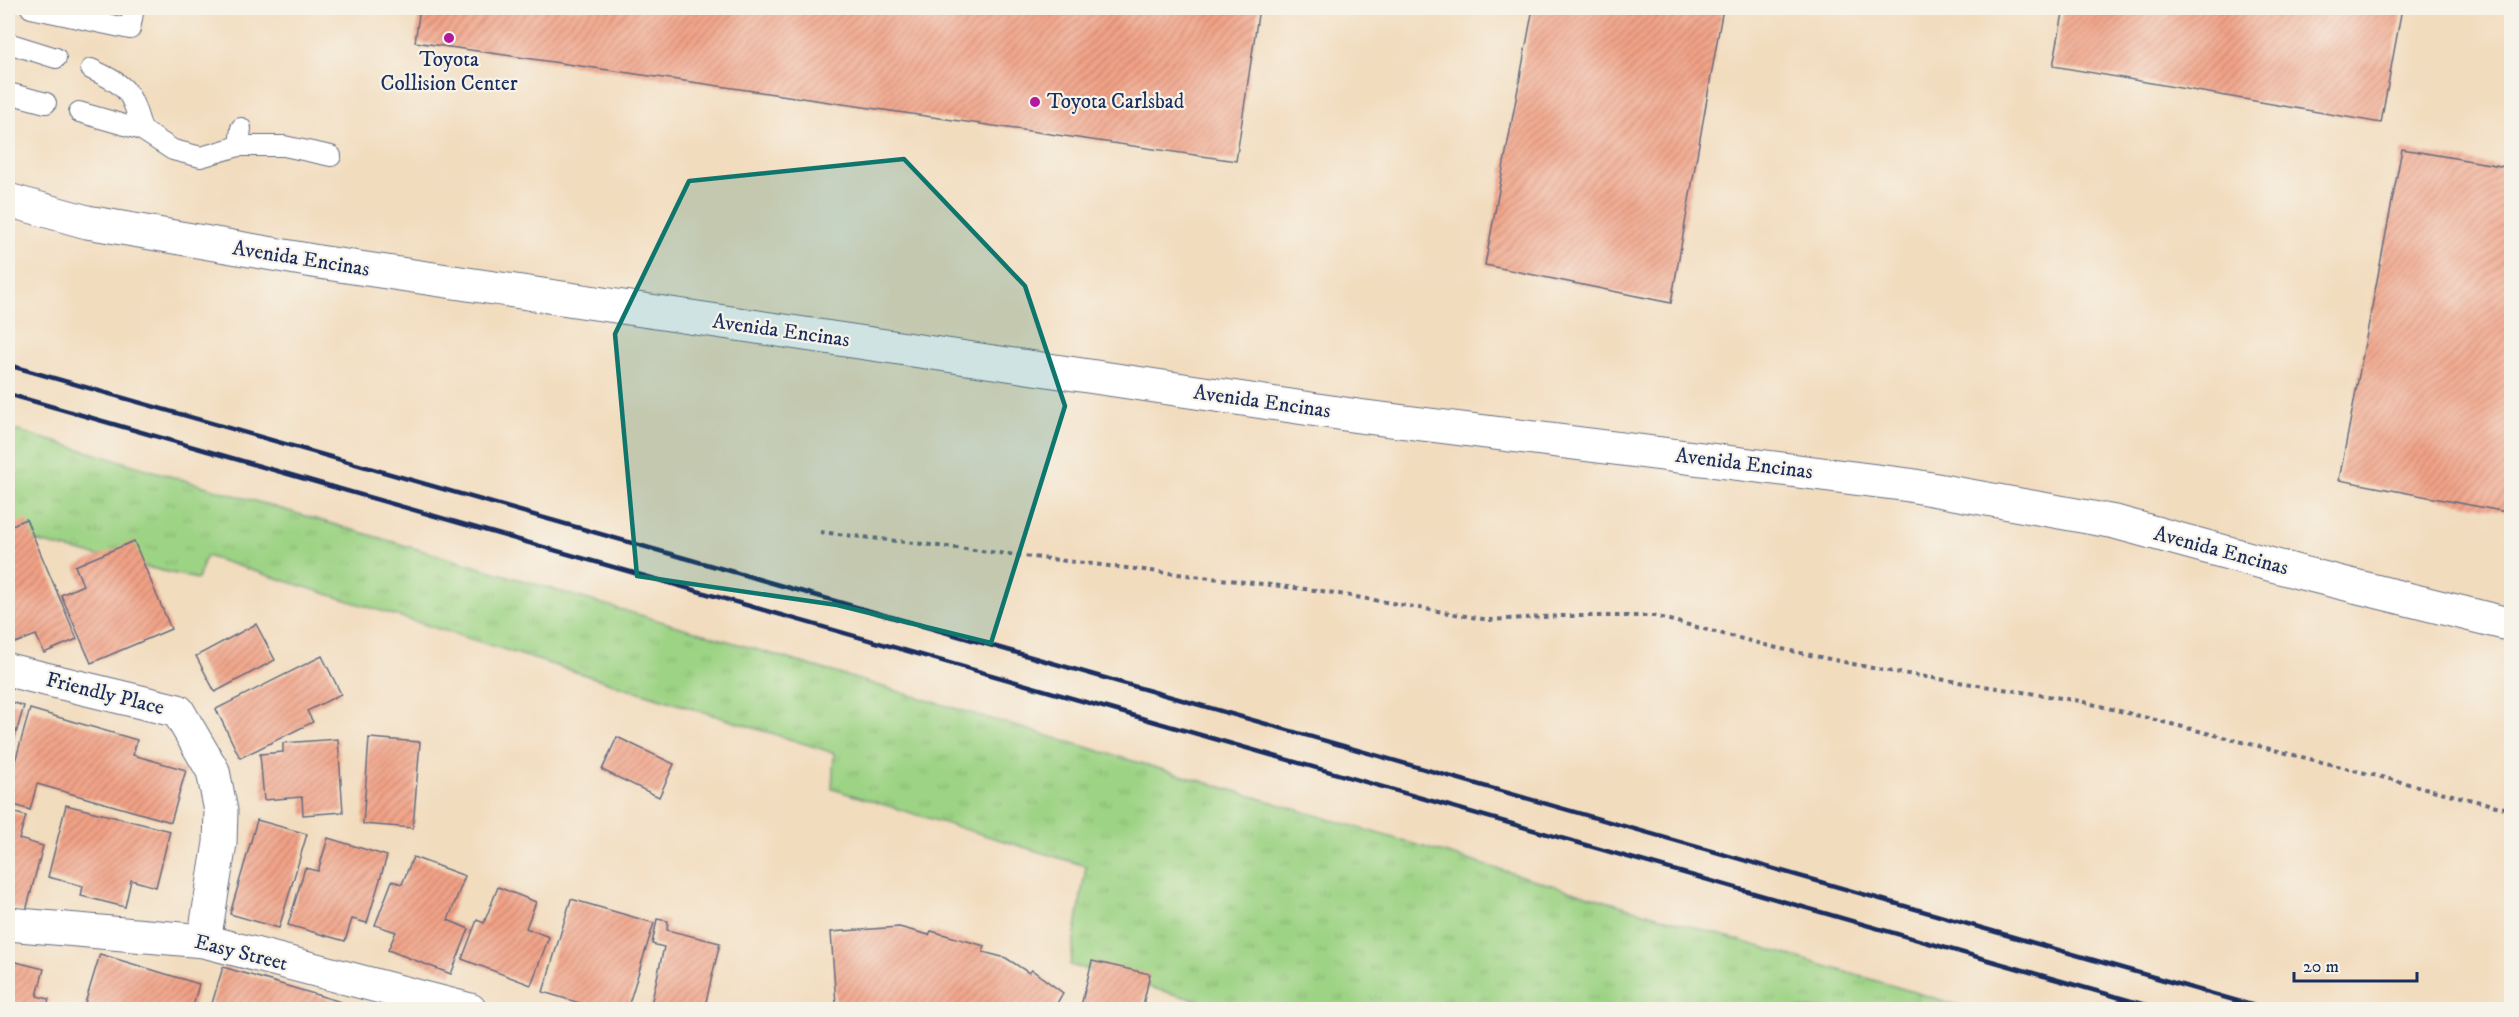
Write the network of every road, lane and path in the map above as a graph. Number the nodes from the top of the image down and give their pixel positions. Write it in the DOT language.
graph roads {
  1 [pos="31,8"];
  2 [pos="134,8"];
  3 [pos="8,43"];
  4 [pos="56,58"];
  5 [pos="91,69"];
  6 [pos="8,93"];
  7 [pos="46,103"];
  8 [pos="79,112"];
  9 [pos="142,130"];
  10 [pos="331,156"];
  11 [pos="8,200"];
  12 [pos="820,532"];
  13 [pos="2511,625"];
  14 [pos="8,670"];
  15 [pos="2511,810"];
  16 [pos="8,924"];
  17 [pos="204,941"];
  18 [pos="470,1010"];
  1 -- 2 [label="lane"];
  3 -- 4 [label="lane"];
  5 -- 9 [label="lane"];
  6 -- 7 [label="lane"];
  8 -- 9 [label="lane"];
  9 -- 10 [label="lane"];
  11 -- 13 [label="street, Avenida Encinas"];
  12 -- 15 [label="path"];
  14 -- 17 [label="street, Friendly Place"];
  16 -- 17 [label="street, Easy Street"];
  17 -- 18 [label="street, Easy Street"];
}
